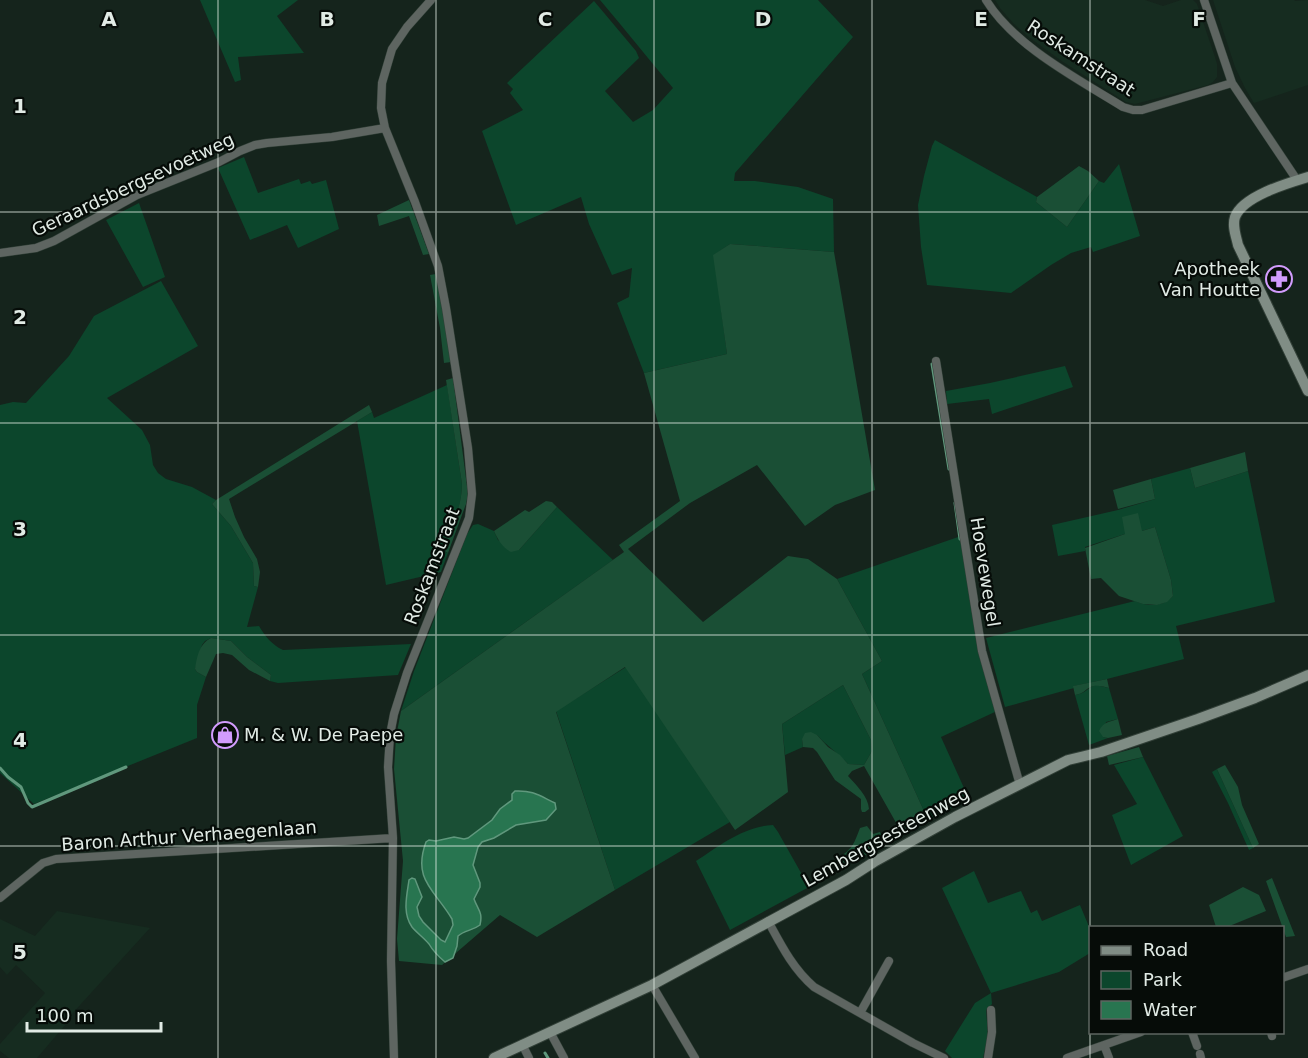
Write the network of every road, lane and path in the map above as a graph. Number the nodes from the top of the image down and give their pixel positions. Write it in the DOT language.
graph roads {
  1 [pos="431,0"];
  2 [pos="986,0"];
  3 [pos="1204,0"];
  4 [pos="1232,83"];
  5 [pos="385,128"];
  6 [pos="1303,179"];
  7 [pos="0,253"];
  8 [pos="936,361"];
  9 [pos="1308,392"];
  10 [pos="1308,675"];
  11 [pos="1020,785"];
  12 [pos="393,838"];
  13 [pos="0,898"];
  14 [pos="768,921"];
  15 [pos="889,961"];
  16 [pos="1308,969"];
  17 [pos="1284,977"];
  18 [pos="652,985"];
  19 [pos="991,1010"];
  20 [pos="860,1013"];
  21 [pos="550,1032"];
  22 [pos="1136,1034"];
  23 [pos="1193,1034"];
  24 [pos="522,1044"];
  25 [pos="1104,1046"];
  26 [pos="1199,1052"];
  27 [pos="394,1058"];
  28 [pos="494,1058"];
  29 [pos="530,1058"];
  30 [pos="564,1058"];
  31 [pos="695,1058"];
  32 [pos="944,1058"];
  33 [pos="988,1058"];
  34 [pos="1067,1058"];
  35 [pos="1109,1058"];
  1 -- 5 [label="street, Roskamstraat"];
  2 -- 4 [label="street, Roskamstraat"];
  3 -- 4 [label="street"];
  4 -- 6 [label="street"];
  5 -- 7 [label="street, Geraardsbergsevoetweg"];
  5 -- 12 [label="street, Roskamstraat"];
  6 -- 9 [label="street"];
  8 -- 11 [label="street, Hoevewegel"];
  10 -- 11 [label="street, Lembergsesteenweg"];
  11 -- 14 [label="street, Lembergsesteenweg"];
  12 -- 13 [label="street, Baron Arthur Verhaegenlaan"];
  12 -- 27 [label="street, Roskamstraat"];
  14 -- 18 [label="street, Lembergsesteenweg"];
  14 -- 20 [label="street"];
  15 -- 20 [label="street"];
  16 -- 17 [label="street"];
  18 -- 21 [label="street, Lembergsesteenweg"];
  18 -- 31 [label="street"];
  19 -- 33 [label="street"];
  20 -- 32 [label="street"];
  21 -- 24 [label="street, Lembergsesteenweg"];
  21 -- 30 [label="street"];
  22 -- 25 [label="street"];
  23 -- 26 [label="street"];
  24 -- 28 [label="street, Lembergsesteenweg"];
  24 -- 29 [label="street"];
  25 -- 34 [label="street"];
  25 -- 35 [label="street"];
}
